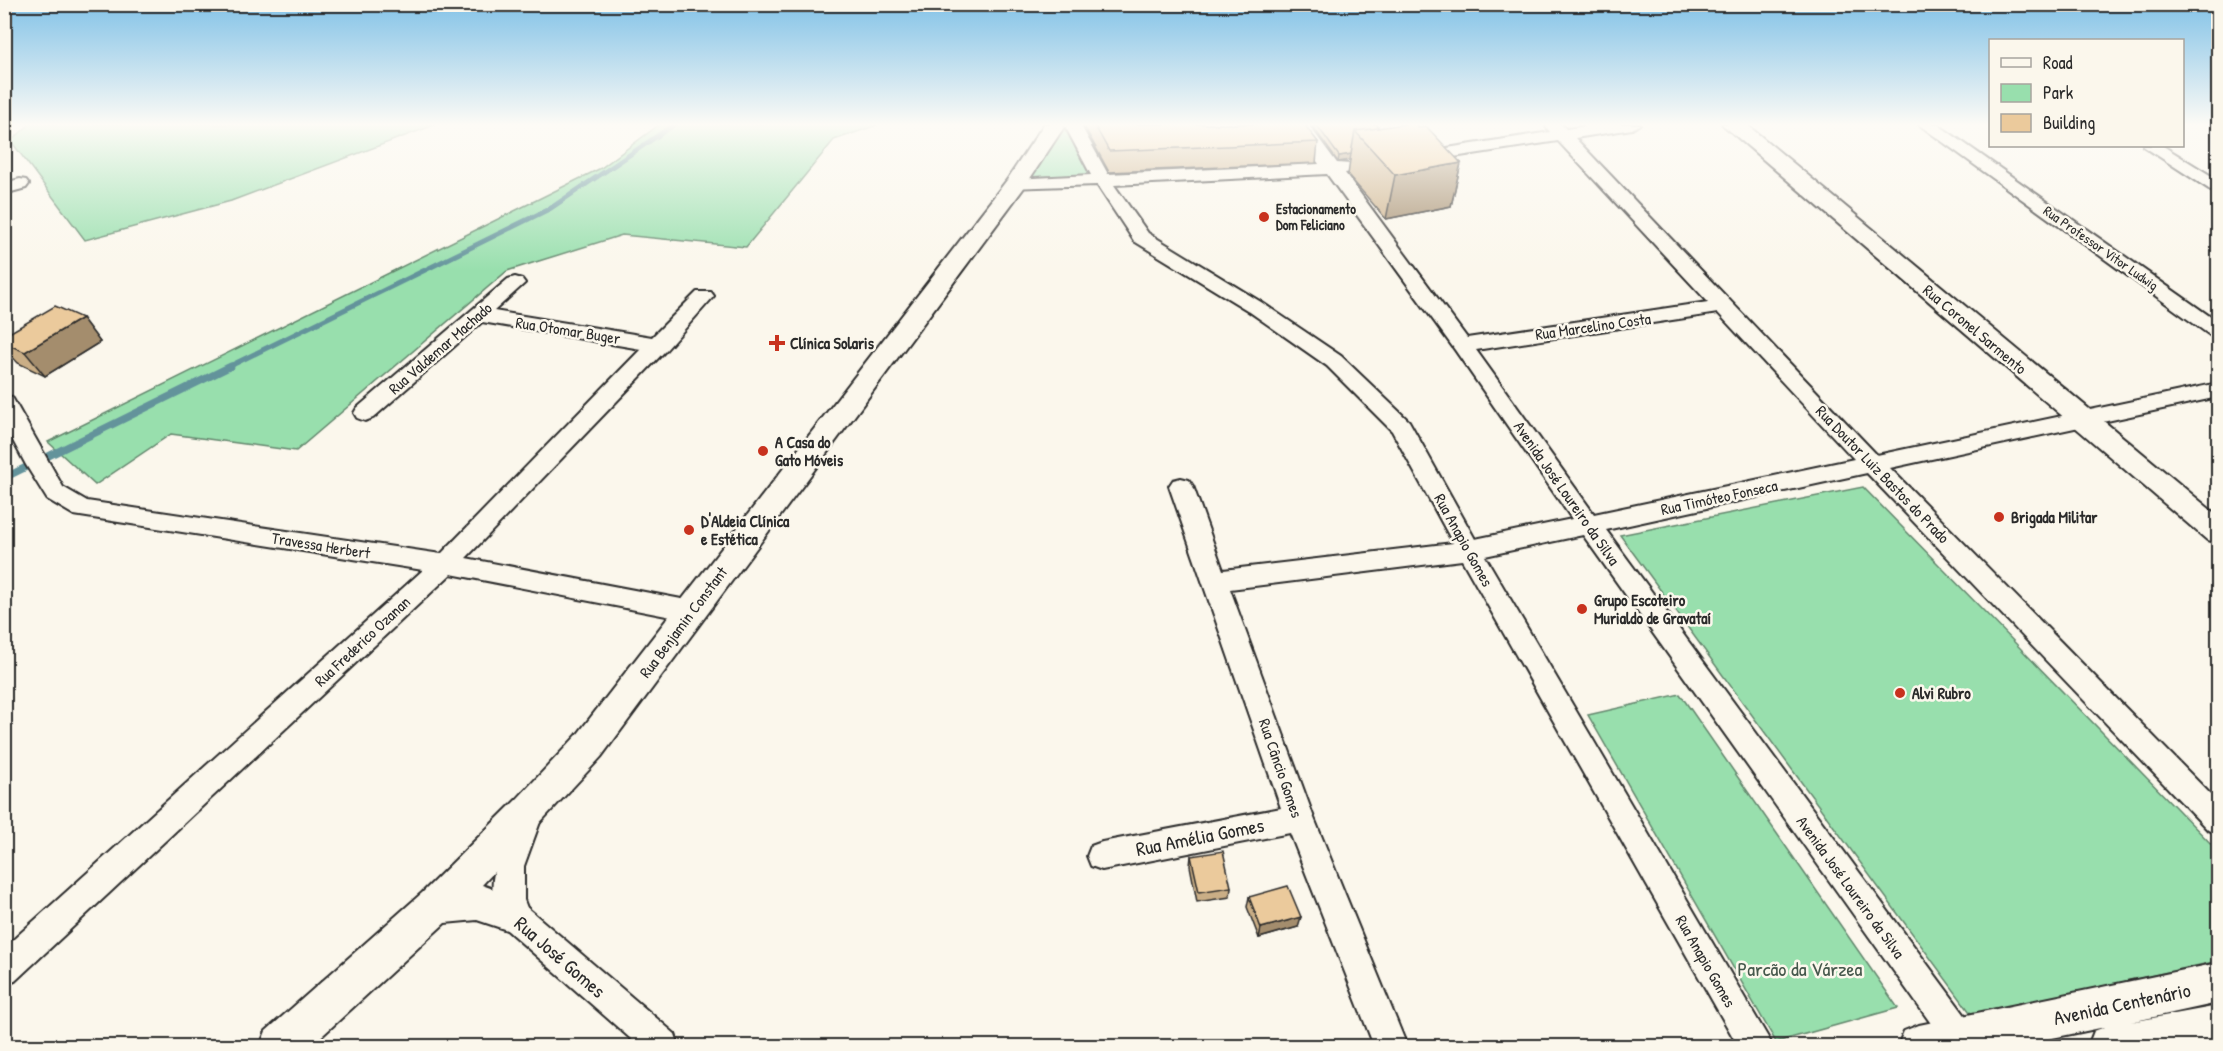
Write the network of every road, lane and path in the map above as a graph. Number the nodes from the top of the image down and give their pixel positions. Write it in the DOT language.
graph roads {
  1 [pos="1022,173"];
  2 [pos="1099,173"];
  3 [pos="1268,173"];
  4 [pos="1333,173"];
  5 [pos="1598,173"];
  6 [pos="1791,173"];
  7 [pos="1995,173"];
  8 [pos="2196,173"];
  9 [pos="1103,181"];
  10 [pos="1015,184"];
  11 [pos="2218,187"];
  12 [pos="515,283"];
  13 [pos="704,296"];
  14 [pos="1723,306"];
  15 [pos="477,315"];
  16 [pos="2218,331"];
  17 [pos="659,345"];
  18 [pos="1462,345"];
  19 [pos="2218,390"];
  20 [pos="4,402"];
  21 [pos="364,413"];
  22 [pos="2083,420"];
  23 [pos="1873,465"];
  24 [pos="1181,486"];
  25 [pos="1588,525"];
  26 [pos="2218,532"];
  27 [pos="1469,550"];
  28 [pos="446,564"];
  29 [pos="1216,581"];
  30 [pos="692,611"];
  31 [pos="530,812"];
  32 [pos="1299,818"];
  33 [pos="2218,821"];
  34 [pos="1102,856"];
  35 [pos="436,906"];
  36 [pos="510,913"];
  37 [pos="4,970"];
  38 [pos="2218,984"];
  39 [pos="2202,1035"];
  40 [pos="1963,1042"];
  41 [pos="281,1047"];
  42 [pos="663,1047"];
  43 [pos="1390,1047"];
  44 [pos="1756,1047"];
  45 [pos="1919,1047"];
  46 [pos="2109,1047"];
  1 -- 10 [label="main road, Rua Benjamin Constant"];
  2 -- 9 [label="street, Rua Anapio Gomes"];
  3 -- 9 [label="street"];
  4 -- 18 [label="street, Avenida José Loureiro da Silva"];
  5 -- 14 [label="street, Rua Doutor Luiz Bastos do Prado"];
  6 -- 22 [label="main road, Rua Coronel Sarmento"];
  7 -- 16 [label="street, Rua Professor Vitor Ludwig"];
  8 -- 11 [label="street"];
  9 -- 10 [label="street"];
  9 -- 27 [label="street, Rua Anapio Gomes"];
  10 -- 30 [label="main road, Rua Benjamin Constant"];
  12 -- 15 [label="street, Rua Valdemar Machado"];
  13 -- 17 [label="street, Rua Frederico Ozanan"];
  14 -- 18 [label="street, Rua Marcelino Costa"];
  14 -- 23 [label="street, Rua Doutor Luiz Bastos do Prado"];
  15 -- 17 [label="street, Rua Otomar Buger"];
  15 -- 21 [label="street, Rua Valdemar Machado"];
  17 -- 28 [label="street, Rua Frederico Ozanan"];
  18 -- 25 [label="street, Avenida José Loureiro da Silva"];
  19 -- 22 [label="street, Rua Timóteo Fonseca"];
  20 -- 28 [label="street, Travessa Herbert"];
  22 -- 23 [label="street, Rua Timóteo Fonseca"];
  22 -- 26 [label="main road, Rua Coronel Sarmento"];
  23 -- 25 [label="street, Rua Timóteo Fonseca"];
  23 -- 33 [label="street, Rua Doutor Luiz Bastos do Prado"];
  24 -- 29 [label="street, Rua Câncio Gomes"];
  25 -- 27 [label="street, Rua Timóteo Fonseca"];
  25 -- 40 [label="street, Avenida José Loureiro da Silva"];
  27 -- 29 [label="street, Rua Timóteo Fonseca"];
  27 -- 44 [label="street, Rua Anapio Gomes"];
  28 -- 30 [label="street, Travessa Herbert"];
  28 -- 37 [label="street, Rua Frederico Ozanan"];
  29 -- 32 [label="street, Rua Câncio Gomes"];
  30 -- 31 [label="main road, Rua Benjamin Constant"];
  31 -- 35 [label="main road, Rua Benjamin Constant"];
  31 -- 36 [label="street, Rua José Gomes"];
  32 -- 34 [label="street, Rua Amélia Gomes"];
  32 -- 43 [label="street, Rua Câncio Gomes"];
  35 -- 36 [label="main road"];
  35 -- 41 [label="main road, Rua Benjamin Constant"];
  36 -- 42 [label="street, Rua José Gomes"];
  38 -- 40 [label="main road, Avenida Centenário"];
  39 -- 46 [label="main road"];
  40 -- 45 [label="main road, Avenida Centenário"];
}
